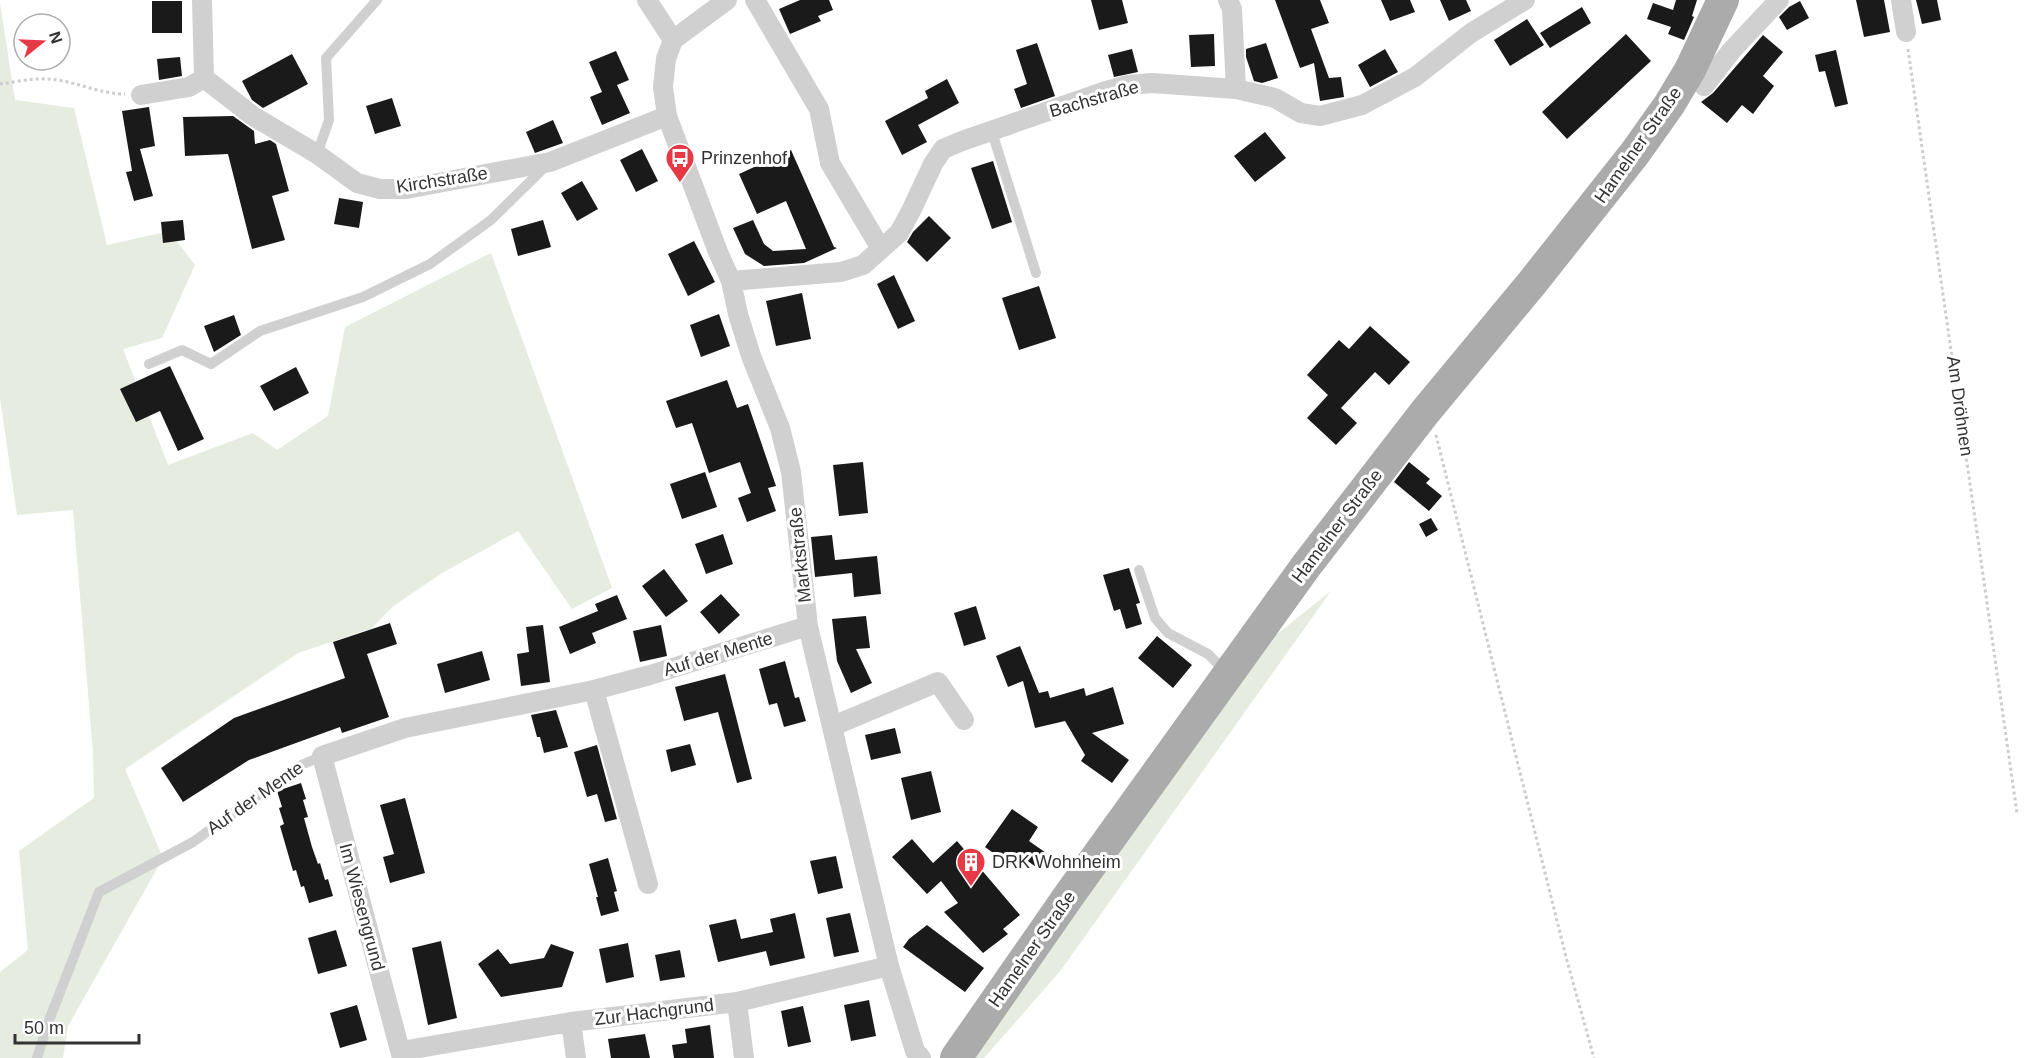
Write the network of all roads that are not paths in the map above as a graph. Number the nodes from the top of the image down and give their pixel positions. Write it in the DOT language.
graph roads {
  1 [pos="202,0"];
  2 [pos="377,0"];
  3 [pos="647,0"];
  4 [pos="727,0"];
  5 [pos="755,0"];
  6 [pos="1228,0"];
  7 [pos="1525,0"];
  8 [pos="1723,0"];
  9 [pos="1779,0"];
  10 [pos="1901,0"];
  11 [pos="1906,32"];
  12 [pos="670,50"];
  13 [pos="204,78"];
  14 [pos="1704,86"];
  15 [pos="1236,89"];
  16 [pos="141,94"];
  17 [pos="667,116"];
  18 [pos="992,132"];
  19 [pos="317,154"];
  20 [pos="550,162"];
  21 [pos="881,249"];
  22 [pos="1036,273"];
  23 [pos="731,282"];
  24 [pos="149,364"];
  25 [pos="1139,570"];
  26 [pos="808,626"];
  27 [pos="1227,674"];
  28 [pos="594,690"];
  29 [pos="964,720"];
  30 [pos="833,726"];
  31 [pos="322,756"];
  32 [pos="648,884"];
  33 [pos="889,966"];
  34 [pos="736,1002"];
  35 [pos="571,1022"];
  36 [pos="402,1054"];
  37 [pos="37,1058"];
  38 [pos="576,1058"];
  39 [pos="744,1058"];
  40 [pos="921,1058"];
  41 [pos="956,1058"];
  1 -- 13 [label="street"];
  2 -- 19 [label="lane"];
  3 -- 12 [label="street"];
  4 -- 12 [label="street"];
  5 -- 21 [label="street"];
  6 -- 15 [label="street"];
  7 -- 15 [label="street, Bachstraße"];
  8 -- 27 [label="main road, Hamelner Straße"];
  9 -- 14 [label="street"];
  10 -- 11 [label="street"];
  12 -- 17 [label="street, Marktstraße"];
  13 -- 16 [label="street"];
  13 -- 19 [label="street, Kirchstraße"];
  15 -- 18 [label="street, Bachstraße"];
  17 -- 20 [label="street, Kirchstraße"];
  17 -- 23 [label="street, Marktstraße"];
  18 -- 21 [label="street, Bachstraße"];
  18 -- 22 [label="lane"];
  19 -- 20 [label="street, Kirchstraße"];
  20 -- 24 [label="lane"];
  21 -- 23 [label="street, Bachstraße"];
  23 -- 26 [label="street, Marktstraße"];
  25 -- 27 [label="lane"];
  26 -- 28 [label="street, Auf der Mente"];
  26 -- 30 [label="street, Marktstraße"];
  27 -- 41 [label="main road, Hamelner Straße"];
  28 -- 31 [label="street, Auf der Mente"];
  28 -- 32 [label="street"];
  29 -- 30 [label="street"];
  30 -- 33 [label="street, Marktstraße"];
  31 -- 36 [label="street, Im Wiesengrund"];
  31 -- 37 [label="lane, Auf der Mente"];
  33 -- 34 [label="street, Zur Hachgrund"];
  33 -- 40 [label="street, Marktstraße"];
  34 -- 35 [label="street, Zur Hachgrund"];
  34 -- 39 [label="street, Zur Hachgrund"];
  35 -- 36 [label="street, Zur Hachgrund"];
  35 -- 38 [label="street, Zur Hachgrund"];
}
